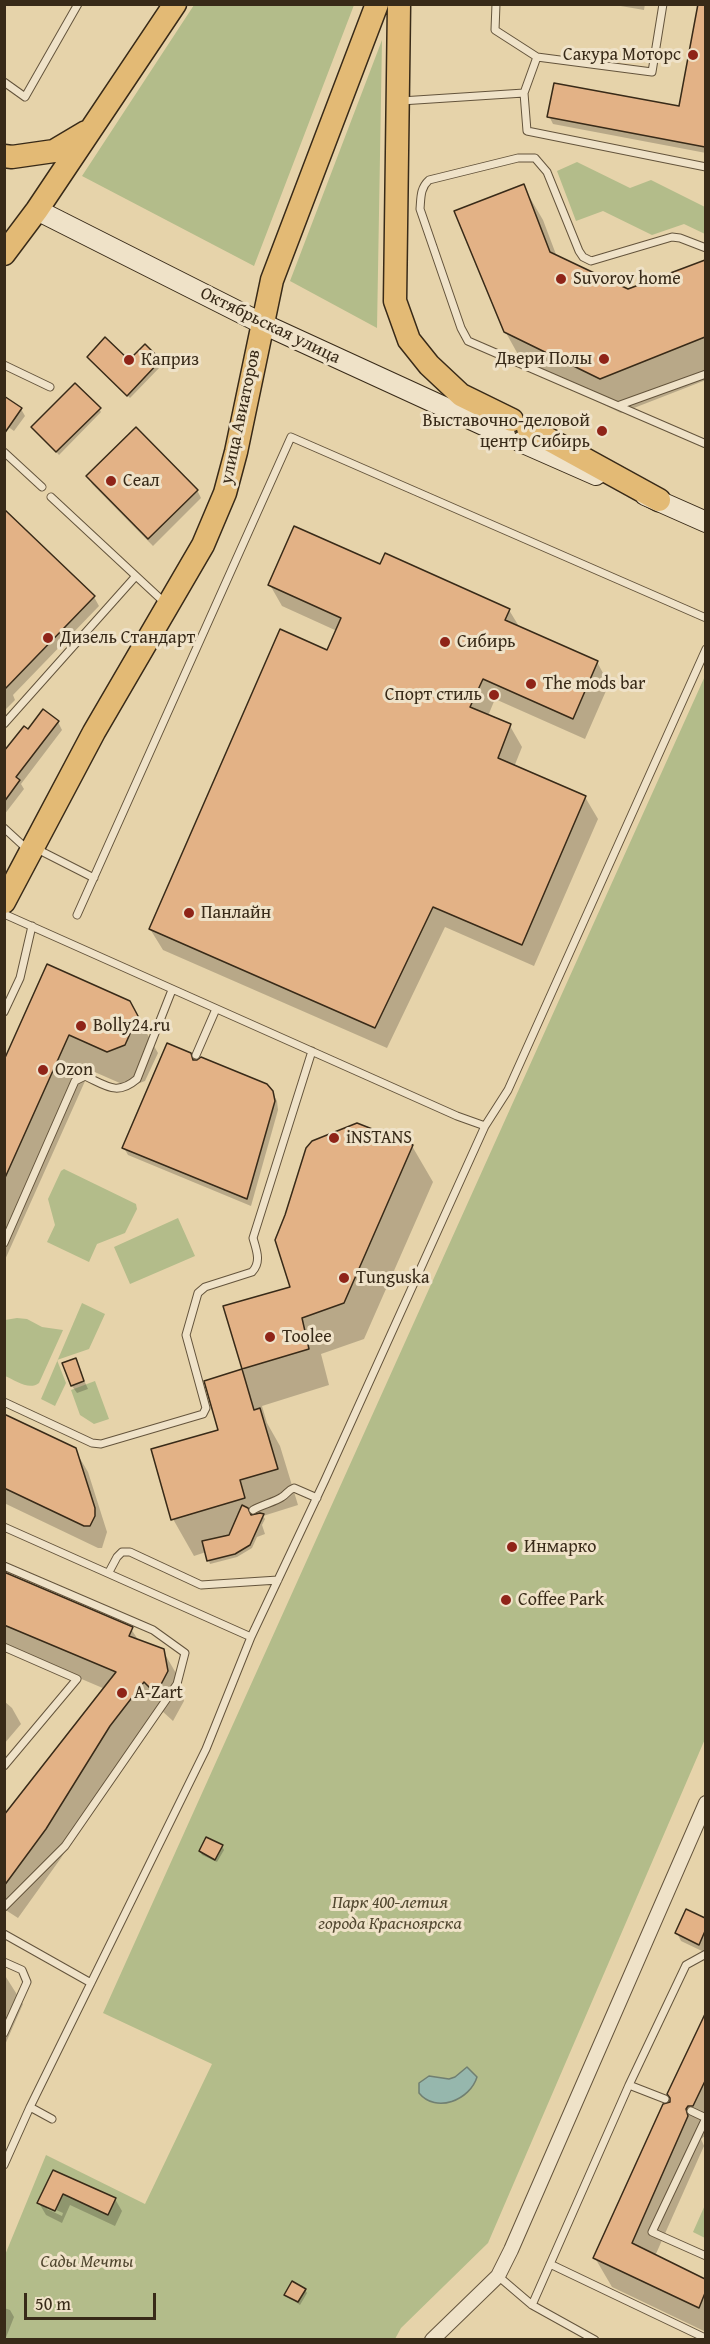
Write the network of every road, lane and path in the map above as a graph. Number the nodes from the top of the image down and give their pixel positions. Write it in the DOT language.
graph roads {
  1 [pos="78,4"];
  2 [pos="175,4"];
  3 [pos="377,4"];
  4 [pos="399,4"];
  5 [pos="496,4"];
  6 [pos="663,4"];
  7 [pos="537,57"];
  8 [pos="4,82"];
  9 [pos="524,93"];
  10 [pos="396,102"];
  11 [pos="93,128"];
  12 [pos="4,156"];
  13 [pos="705,167"];
  14 [pos="37,210"];
  15 [pos="705,249"];
  16 [pos="4,254"];
  17 [pos="261,323"];
  18 [pos="4,365"];
  19 [pos="705,374"];
  20 [pos="50,387"];
  21 [pos="620,405"];
  22 [pos="516,431"];
  23 [pos="705,442"];
  24 [pos="4,452"];
  25 [pos="42,487"];
  26 [pos="51,497"];
  27 [pos="658,500"];
  28 [pos="705,522"];
  29 [pos="135,578"];
  30 [pos="167,605"];
  31 [pos="705,618"];
  32 [pos="705,649"];
  33 [pos="4,724"];
  34 [pos="4,828"];
  35 [pos="31,849"];
  36 [pos="94,878"];
  37 [pos="4,902"];
  38 [pos="4,914"];
  39 [pos="77,915"];
  40 [pos="32,926"];
  41 [pos="172,990"];
  42 [pos="216,1009"];
  43 [pos="4,1012"];
  44 [pos="312,1051"];
  45 [pos="196,1055"];
  46 [pos="485,1126"];
  47 [pos="4,1244"];
  48 [pos="4,1401"];
  49 [pos="317,1498"];
  50 [pos="253,1510"];
  51 [pos="4,1527"];
  52 [pos="4,1566"];
  53 [pos="109,1572"];
  54 [pos="278,1580"];
  55 [pos="251,1637"];
  56 [pos="4,1647"];
  57 [pos="4,1766"];
  58 [pos="705,1803"];
  59 [pos="4,1907"];
  60 [pos="4,1934"];
  61 [pos="705,1954"];
  62 [pos="4,1962"];
  63 [pos="91,1983"];
  64 [pos="4,2033"];
  65 [pos="629,2085"];
  66 [pos="665,2099"];
  67 [pos="30,2107"];
  68 [pos="691,2111"];
  69 [pos="705,2118"];
  70 [pos="52,2119"];
  71 [pos="4,2165"];
  72 [pos="705,2256"];
  73 [pos="549,2264"];
  74 [pos="498,2276"];
  75 [pos="532,2305"];
  76 [pos="704,2336"];
  77 [pos="432,2340"];
  78 [pos="595,2340"];
  1 -- 8 [label="lane"];
  2 -- 11 [label="main road"];
  3 -- 17 [label="main road, улица Авиаторов"];
  4 -- 10 [label="main road"];
  5 -- 7 [label="lane"];
  6 -- 7 [label="lane"];
  7 -- 9 [label="lane"];
  9 -- 10 [label="lane"];
  9 -- 13 [label="lane"];
  10 -- 22 [label="main road"];
  11 -- 12 [label="main road"];
  11 -- 14 [label="main road"];
  14 -- 16 [label="main road"];
  14 -- 17 [label="street, Октябрьская улица"];
  15 -- 21 [label="lane"];
  17 -- 22 [label="street, Октябрьская улица"];
  17 -- 30 [label="main road, улица Авиаторов"];
  18 -- 20 [label="lane"];
  19 -- 21 [label="lane"];
  21 -- 23 [label="lane"];
  22 -- 27 [label="main road"];
  24 -- 25 [label="lane"];
  26 -- 29 [label="lane"];
  27 -- 28 [label="street"];
  29 -- 30 [label="lane"];
  29 -- 33 [label="lane"];
  30 -- 35 [label="main road, улица Авиаторов"];
  31 -- 36 [label="lane"];
  32 -- 46 [label="lane"];
  34 -- 35 [label="lane"];
  35 -- 36 [label="lane"];
  35 -- 37 [label="main road, улица Авиаторов"];
  36 -- 39 [label="lane"];
  38 -- 40 [label="lane"];
  40 -- 41 [label="lane"];
  40 -- 43 [label="lane"];
  41 -- 42 [label="lane"];
  41 -- 47 [label="lane"];
  42 -- 44 [label="lane"];
  42 -- 45 [label="lane"];
  44 -- 46 [label="lane"];
  44 -- 48 [label="lane"];
  46 -- 49 [label="lane"];
  49 -- 50 [label="lane"];
  49 -- 54 [label="lane"];
  51 -- 53 [label="lane"];
  52 -- 59 [label="lane"];
  53 -- 54 [label="lane"];
  53 -- 55 [label="lane"];
  54 -- 55 [label="lane"];
  55 -- 63 [label="lane"];
  56 -- 57 [label="lane"];
  58 -- 74 [label="street"];
  60 -- 63 [label="lane"];
  61 -- 65 [label="lane"];
  62 -- 64 [label="lane"];
  63 -- 67 [label="lane"];
  65 -- 66 [label="lane"];
  65 -- 73 [label="lane"];
  67 -- 70 [label="lane"];
  67 -- 71 [label="lane"];
  68 -- 69 [label="lane"];
  69 -- 72 [label="lane"];
  73 -- 75 [label="lane"];
  73 -- 76 [label="lane"];
  74 -- 75 [label="lane"];
  74 -- 77 [label="street"];
  75 -- 78 [label="lane"];
}
